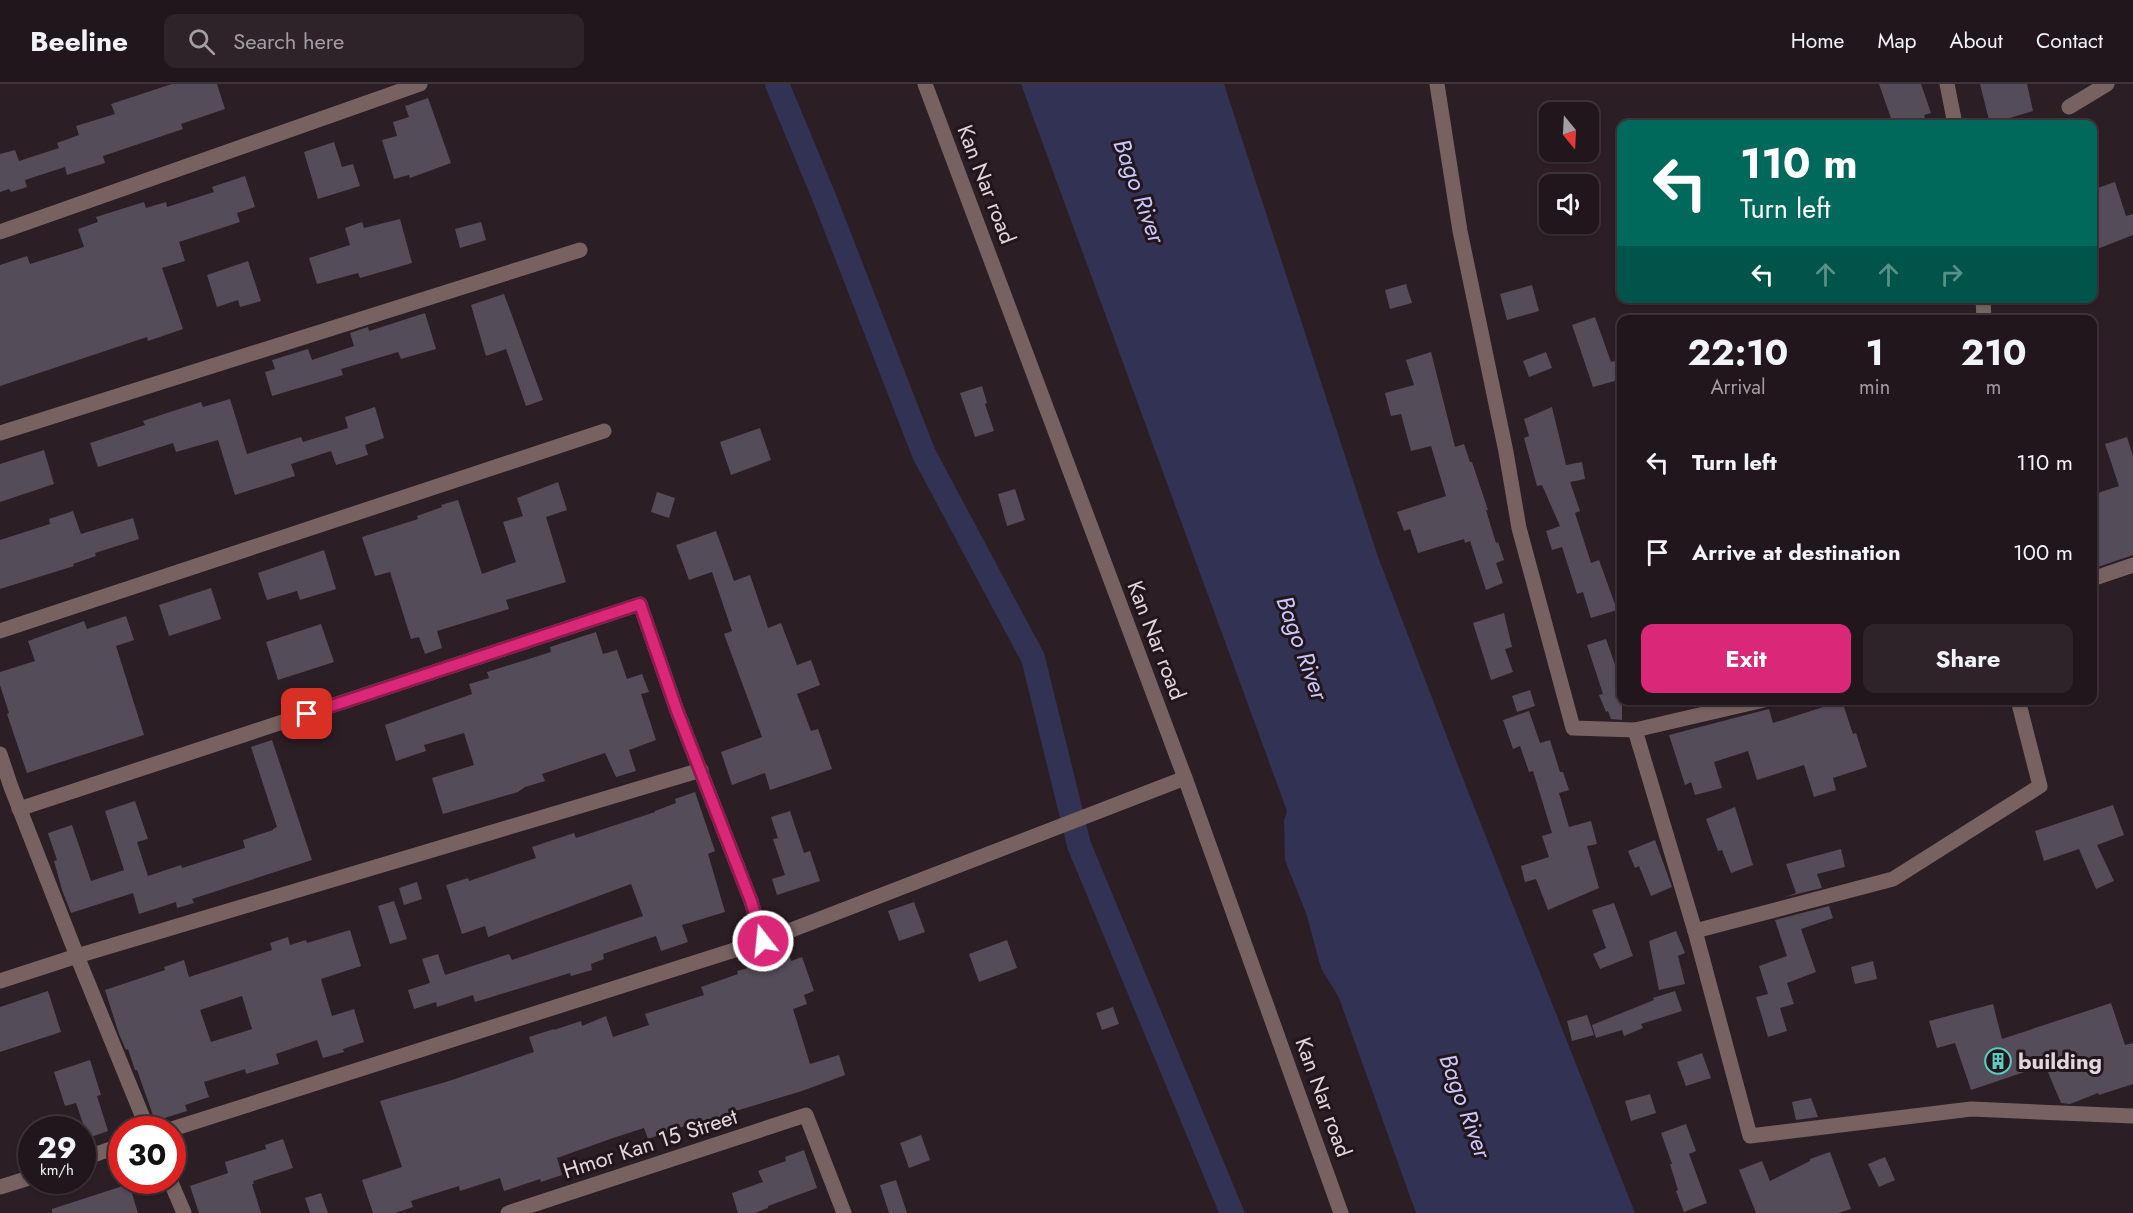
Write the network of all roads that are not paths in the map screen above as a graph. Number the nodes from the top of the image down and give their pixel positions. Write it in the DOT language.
graph roads {
  1 [pos="420,84"];
  2 [pos="925,84"];
  3 [pos="1437,84"];
  4 [pos="1947,84"];
  5 [pos="2107,84"];
  6 [pos="2069,107"];
  7 [pos="1954,120"];
  8 [pos="0,232"];
  9 [pos="580,250"];
  10 [pos="604,431"];
  11 [pos="0,433"];
  12 [pos="2133,564"];
  13 [pos="2097,577"];
  14 [pos="0,632"];
  15 [pos="1742,705"];
  16 [pos="2019,705"];
  17 [pos="1635,730"];
  18 [pos="0,754"];
  19 [pos="701,770"];
  20 [pos="1185,778"];
  21 [pos="19,809"];
  22 [pos="1695,931"];
  23 [pos="763,941"];
  24 [pos="77,956"];
  25 [pos="0,981"];
  26 [pos="142,1116"];
  27 [pos="2133,1116"];
  28 [pos="186,1125"];
  29 [pos="18,1181"];
  30 [pos="0,1187"];
  31 [pos="176,1194"];
  32 [pos="184,1213"];
  33 [pos="508,1213"];
  34 [pos="844,1213"];
  35 [pos="1341,1213"];
  1 -- 8 [label="street"];
  2 -- 20 [label="street, Kan Nar road"];
  3 -- 17 [label="street"];
  4 -- 7 [label="street"];
  5 -- 6 [label="street"];
  9 -- 11 [label="street"];
  10 -- 14 [label="street"];
  12 -- 13 [label="street"];
  15 -- 17 [label="street"];
  16 -- 22 [label="street"];
  17 -- 22 [label="street"];
  18 -- 21 [label="street"];
  19 -- 21 [label="street"];
  19 -- 23 [label="street"];
  19 -- 24 [label="street"];
  20 -- 23 [label="street"];
  20 -- 35 [label="street, Kan Nar road"];
  21 -- 24 [label="street"];
  22 -- 27 [label="street"];
  23 -- 28 [label="street"];
  24 -- 25 [label="street"];
  24 -- 26 [label="street"];
  29 -- 30 [label="street"];
  31 -- 32 [label="street"];
  33 -- 34 [label="street, Hmor Kan 15 Street"];
}
